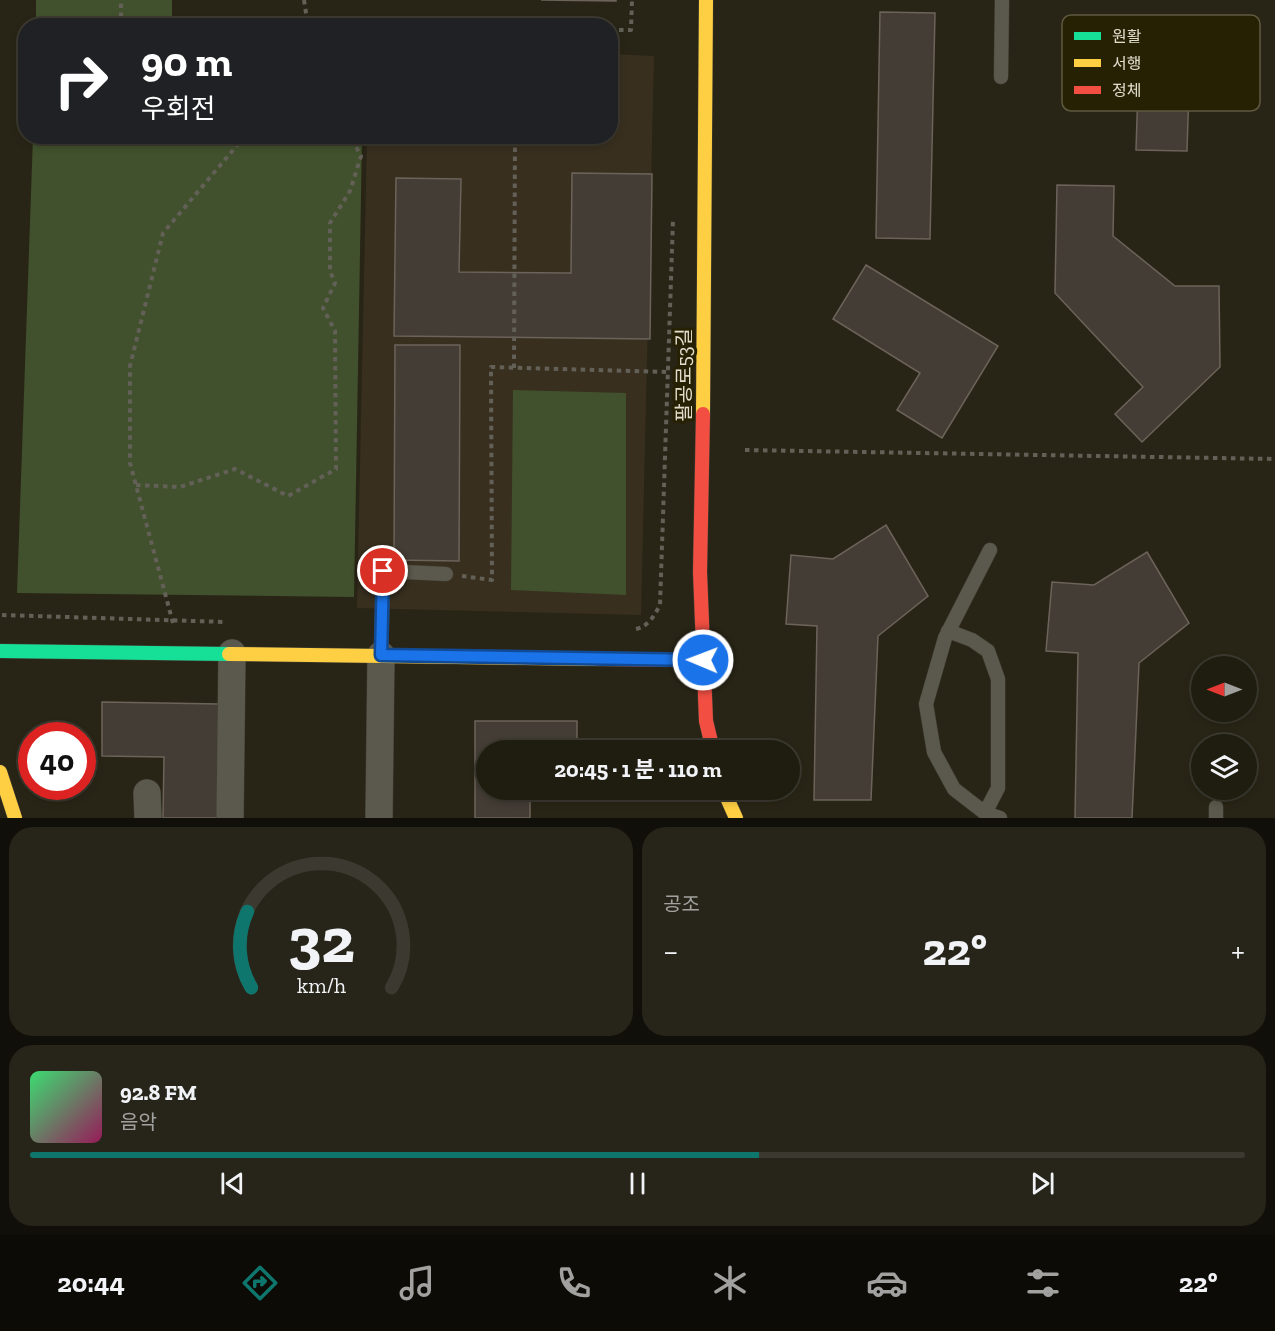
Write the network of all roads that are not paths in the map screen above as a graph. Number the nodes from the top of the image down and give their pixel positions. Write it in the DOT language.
graph roads {
  1 [pos="706,0"];
  2 [pos="1002,0"];
  3 [pos="1001,77"];
  4 [pos="990,550"];
  5 [pos="446,574"];
  6 [pos="948,631"];
  7 [pos="0,651"];
  8 [pos="232,653"];
  9 [pos="381,655"];
  10 [pos="703,660"];
  11 [pos="711,740"];
  12 [pos="0,772"];
  13 [pos="379,777"];
  14 [pos="728,800"];
  15 [pos="985,813"];
  16 [pos="15,818"];
  17 [pos="230,818"];
  18 [pos="379,818"];
  19 [pos="392,818"];
  20 [pos="736,818"];
  21 [pos="1000,818"];
  1 -- 10 [label="main road, 팔공로53길"];
  2 -- 3 [label="lane"];
  4 -- 6 [label="lane"];
  5 -- 9 [label="lane"];
  6 -- 15 [label="lane"];
  6 -- 15 [label="lane"];
  7 -- 8 [label="main road"];
  8 -- 9 [label="main road"];
  8 -- 17 [label="street"];
  9 -- 10 [label="main road"];
  9 -- 13 [label="street"];
  10 -- 11 [label="main road, 팔공로53길"];
  12 -- 16 [label="main road"];
  13 -- 18 [label="street"];
  13 -- 19 [label="street"];
  14 -- 20 [label="main road"];
  15 -- 21 [label="lane"];
}
